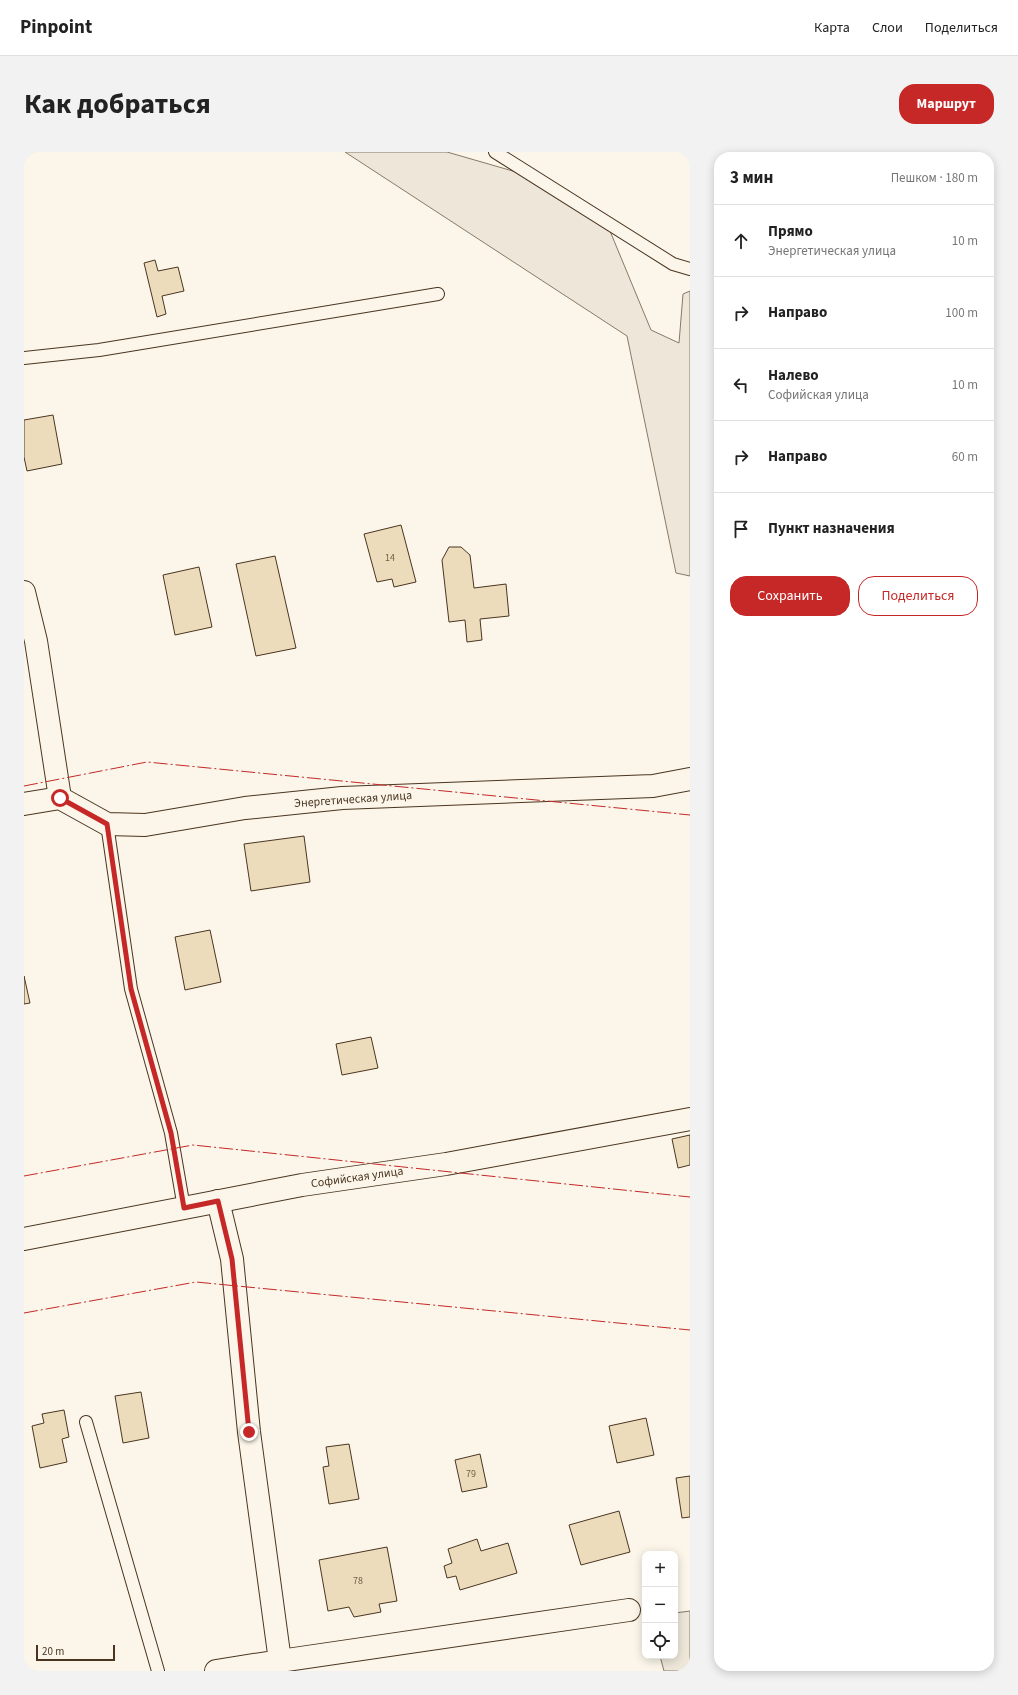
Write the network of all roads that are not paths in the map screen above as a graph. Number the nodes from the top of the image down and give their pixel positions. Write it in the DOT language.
graph roads {
  1 [pos="495,152"];
  2 [pos="690,269"];
  3 [pos="438,294"];
  4 [pos="24,358"];
  5 [pos="24,592"];
  6 [pos="690,779"];
  7 [pos="60,798"];
  8 [pos="24,804"];
  9 [pos="107,824"];
  10 [pos="690,1119"];
  11 [pos="218,1201"];
  12 [pos="184,1208"];
  13 [pos="24,1240"];
  14 [pos="86,1422"];
  15 [pos="628,1610"];
  16 [pos="280,1661"];
  17 [pos="158,1671"];
  18 [pos="216,1671"];
  1 -- 2 [label="lane"];
  3 -- 4 [label="lane"];
  5 -- 7 [label="street"];
  6 -- 9 [label="street, Энергетическая улица"];
  7 -- 8 [label="street"];
  7 -- 9 [label="street, Энергетическая улица"];
  9 -- 12 [label="lane"];
  10 -- 11 [label="street, Софийская улица"];
  11 -- 12 [label="street, Софийская улица"];
  11 -- 16 [label="street"];
  12 -- 13 [label="street, Софийская улица"];
  14 -- 17 [label="lane"];
  15 -- 16 [label="street"];
  16 -- 18 [label="street"];
}
